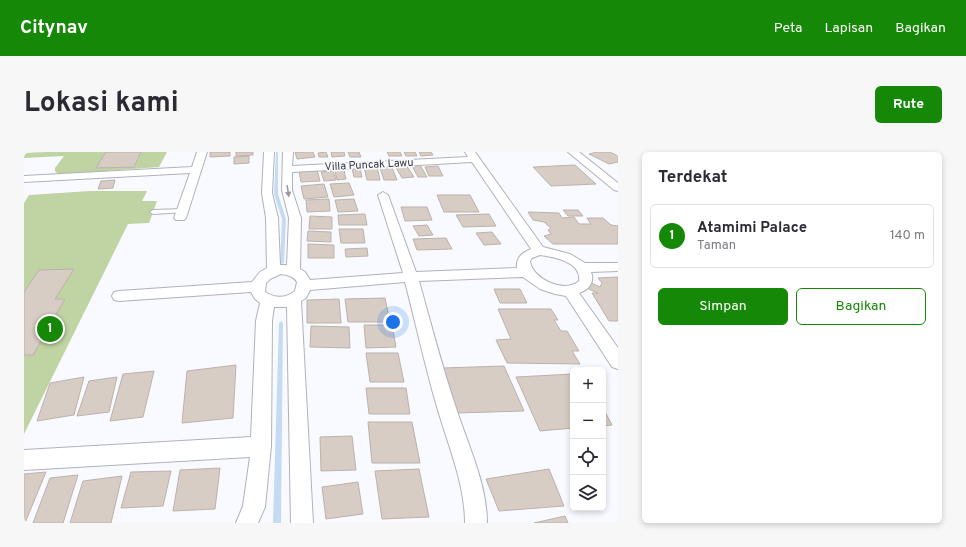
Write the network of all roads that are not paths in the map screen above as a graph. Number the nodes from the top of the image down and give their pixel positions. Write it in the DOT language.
graph roads {
  1 [pos="202,152"];
  2 [pos="269,152"];
  3 [pos="288,152"];
  4 [pos="573,152"];
  5 [pos="472,156"];
  6 [pos="287,169"];
  7 [pos="196,170"];
  8 [pos="24,178"];
  9 [pos="618,188"];
  10 [pos="383,195"];
  11 [pos="153,212"];
  12 [pos="181,215"];
  13 [pos="539,251"];
  14 [pos="618,267"];
  15 [pos="582,268"];
  16 [pos="274,270"];
  17 [pos="293,271"];
  18 [pos="526,272"];
  19 [pos="411,277"];
  20 [pos="257,287"];
  21 [pos="570,291"];
  22 [pos="300,292"];
  23 [pos="119,296"];
  24 [pos="268,301"];
  25 [pos="618,362"];
  26 [pos="261,446"];
  27 [pos="24,460"];
  28 [pos="247,523"];
  29 [pos="302,523"];
  30 [pos="476,523"];
  1 -- 7 [label="street"];
  2 -- 16 [label="street"];
  3 -- 6 [label="street"];
  4 -- 9 [label="street"];
  5 -- 6 [label="street, Villa Puncak Lawu"];
  5 -- 13 [label="street"];
  6 -- 17 [label="street, one-way"];
  7 -- 8 [label="street"];
  7 -- 12 [label="street"];
  10 -- 19 [label="street"];
  11 -- 12 [label="lane"];
  13 -- 15 [label="street"];
  13 -- 18 [label="street"];
  14 -- 15 [label="street"];
  15 -- 21 [label="street"];
  16 -- 17 [label="street"];
  16 -- 20 [label="street"];
  17 -- 22 [label="street"];
  18 -- 19 [label="street"];
  18 -- 21 [label="street"];
  19 -- 22 [label="street"];
  19 -- 30 [label="street"];
  20 -- 23 [label="street"];
  20 -- 24 [label="street"];
  21 -- 25 [label="street"];
  22 -- 24 [label="street"];
  22 -- 29 [label="street"];
  24 -- 26 [label="street"];
  26 -- 27 [label="street"];
  26 -- 28 [label="street"];
}
